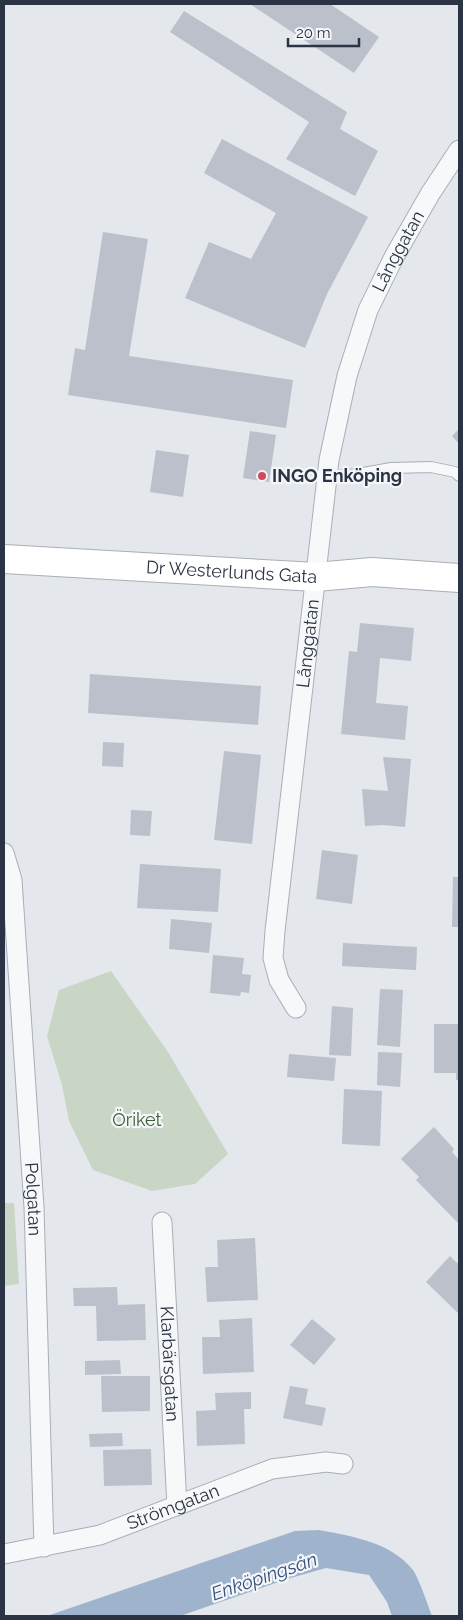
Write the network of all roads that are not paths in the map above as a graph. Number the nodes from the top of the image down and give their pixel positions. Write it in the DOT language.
graph roads {
  1 [pos="459,150"];
  2 [pos="459,476"];
  3 [pos="327,477"];
  4 [pos="4,558"];
  5 [pos="316,576"];
  6 [pos="459,578"];
  7 [pos="4,853"];
  8 [pos="296,1008"];
  9 [pos="162,1222"];
  10 [pos="343,1464"];
  11 [pos="177,1506"];
  12 [pos="44,1546"];
  13 [pos="4,1554"];
  1 -- 3 [label="street, Långgatan"];
  2 -- 3 [label="lane"];
  3 -- 5 [label="street, Långgatan"];
  4 -- 5 [label="main road, Dr Westerlunds Gata"];
  5 -- 6 [label="main road, Dr Westerlunds Gata"];
  5 -- 8 [label="street, Långgatan"];
  7 -- 12 [label="street, Polgatan"];
  9 -- 11 [label="street, Klarbärsgatan"];
  10 -- 11 [label="street, Strömgatan"];
  11 -- 12 [label="street, Strömgatan"];
  12 -- 13 [label="street, Strömgatan"];
}
